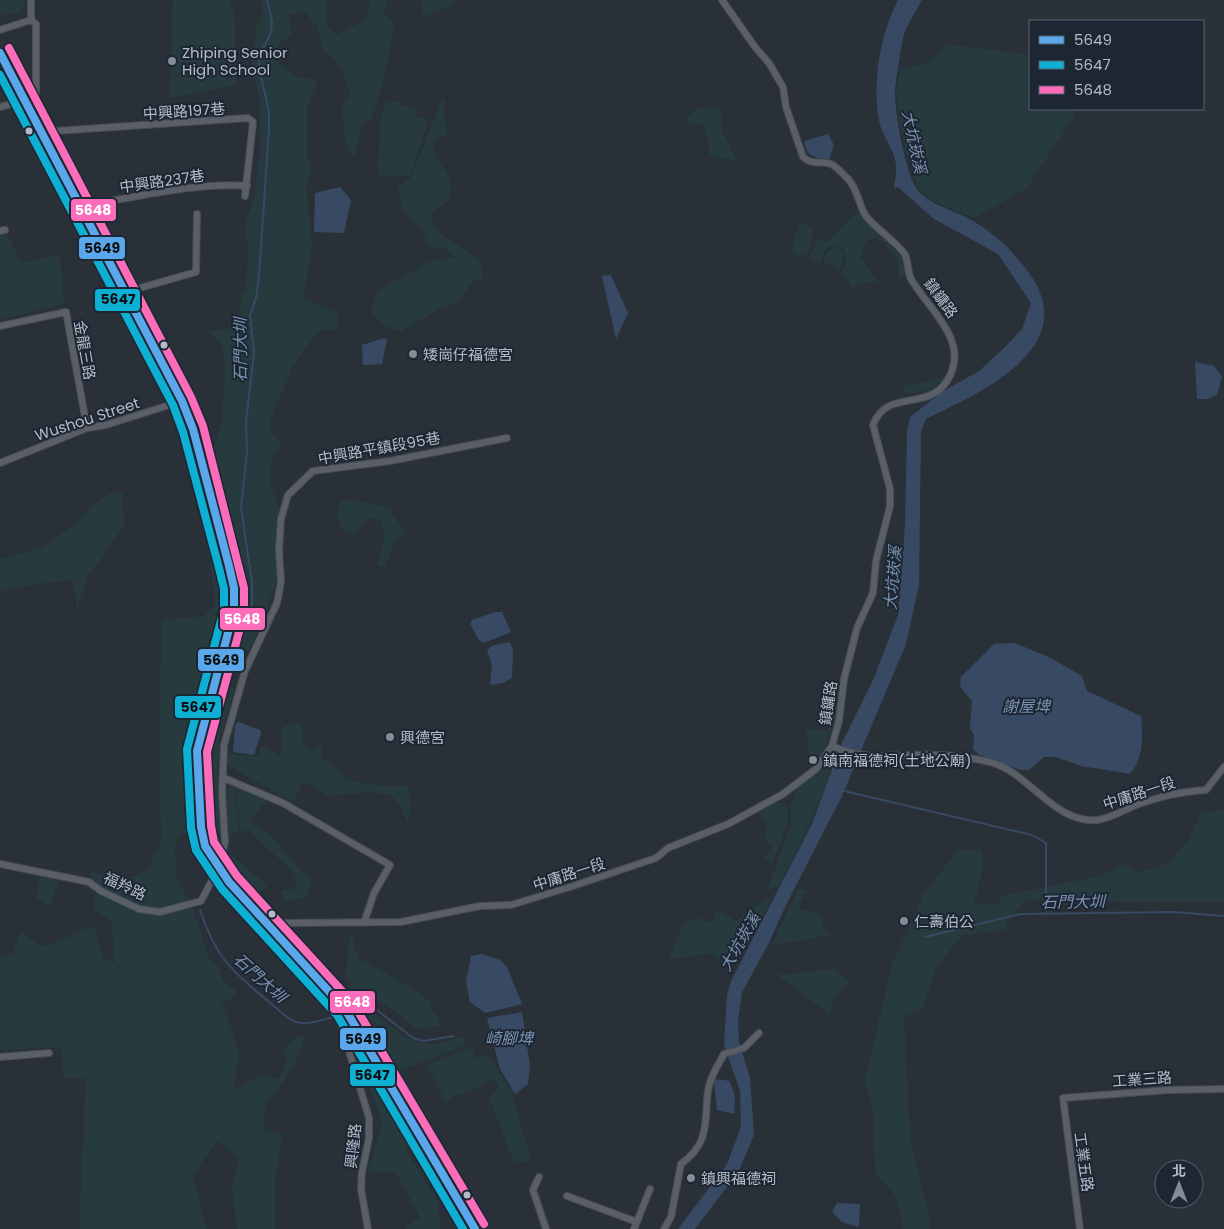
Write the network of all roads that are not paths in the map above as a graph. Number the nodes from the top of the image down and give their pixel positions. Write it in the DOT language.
graph roads {
  1 [pos="31,0"];
  2 [pos="722,0"];
  3 [pos="30,20"];
  4 [pos="0,30"];
  5 [pos="0,53"];
  6 [pos="23,101"];
  7 [pos="0,106"];
  8 [pos="28,110"];
  9 [pos="40,132"];
  10 [pos="246,186"];
  11 [pos="245,196"];
  12 [pos="81,206"];
  13 [pos="197,214"];
  14 [pos="126,292"];
  15 [pos="0,326"];
  16 [pos="182,401"];
  17 [pos="87,428"];
  18 [pos="507,438"];
  19 [pos="0,463"];
  20 [pos="835,747"];
  21 [pos="1224,767"];
  22 [pos="224,778"];
  23 [pos="0,864"];
  24 [pos="219,867"];
  25 [pos="364,923"];
  26 [pos="271,928"];
  27 [pos="345,1009"];
  28 [pos="759,1033"];
  29 [pos="49,1053"];
  30 [pos="0,1057"];
  31 [pos="1224,1089"];
  32 [pos="1063,1098"];
  33 [pos="539,1177"];
  34 [pos="650,1189"];
  35 [pos="567,1196"];
  36 [pos="637,1222"];
  37 [pos="368,1229"];
  38 [pos="475,1229"];
  39 [pos="546,1229"];
  40 [pos="634,1229"];
  41 [pos="664,1229"];
  42 [pos="1080,1229"];
  1 -- 3 [label="street"];
  2 -- 20 [label="street, 鎮鏞路"];
  3 -- 4 [label="street"];
  3 -- 8 [label="street"];
  5 -- 6 [label="street"];
  6 -- 7 [label="street"];
  6 -- 8 [label="street"];
  8 -- 9 [label="street"];
  9 -- 10 [label="street, 中興路197巷"];
  9 -- 12 [label="street"];
  10 -- 11 [label="street, 中興路197巷"];
  10 -- 12 [label="street, 中興路237巷"];
  12 -- 14 [label="street"];
  13 -- 14 [label="street"];
  14 -- 16 [label="street"];
  15 -- 17 [label="street, 金龍三路"];
  16 -- 17 [label="street, Wushou Street"];
  16 -- 24 [label="street"];
  17 -- 19 [label="street, Wushou Street"];
  18 -- 22 [label="street, 中興路平鎮段95巷"];
  20 -- 21 [label="street, 中庸路一段"];
  20 -- 25 [label="street, 中庸路一段"];
  22 -- 24 [label="street, 中興路平鎮段95巷"];
  22 -- 25 [label="street"];
  23 -- 24 [label="street, 福羚路"];
  24 -- 26 [label="street"];
  25 -- 26 [label="street, 中庸路一段"];
  26 -- 27 [label="street"];
  27 -- 37 [label="street, 興隆路"];
  27 -- 38 [label="street"];
  28 -- 41 [label="street"];
  29 -- 30 [label="street"];
  31 -- 32 [label="street, 工業三路"];
  32 -- 42 [label="street, 工業五路"];
  33 -- 39 [label="street"];
  34 -- 36 [label="street"];
  35 -- 36 [label="street"];
  36 -- 40 [label="street"];
}
